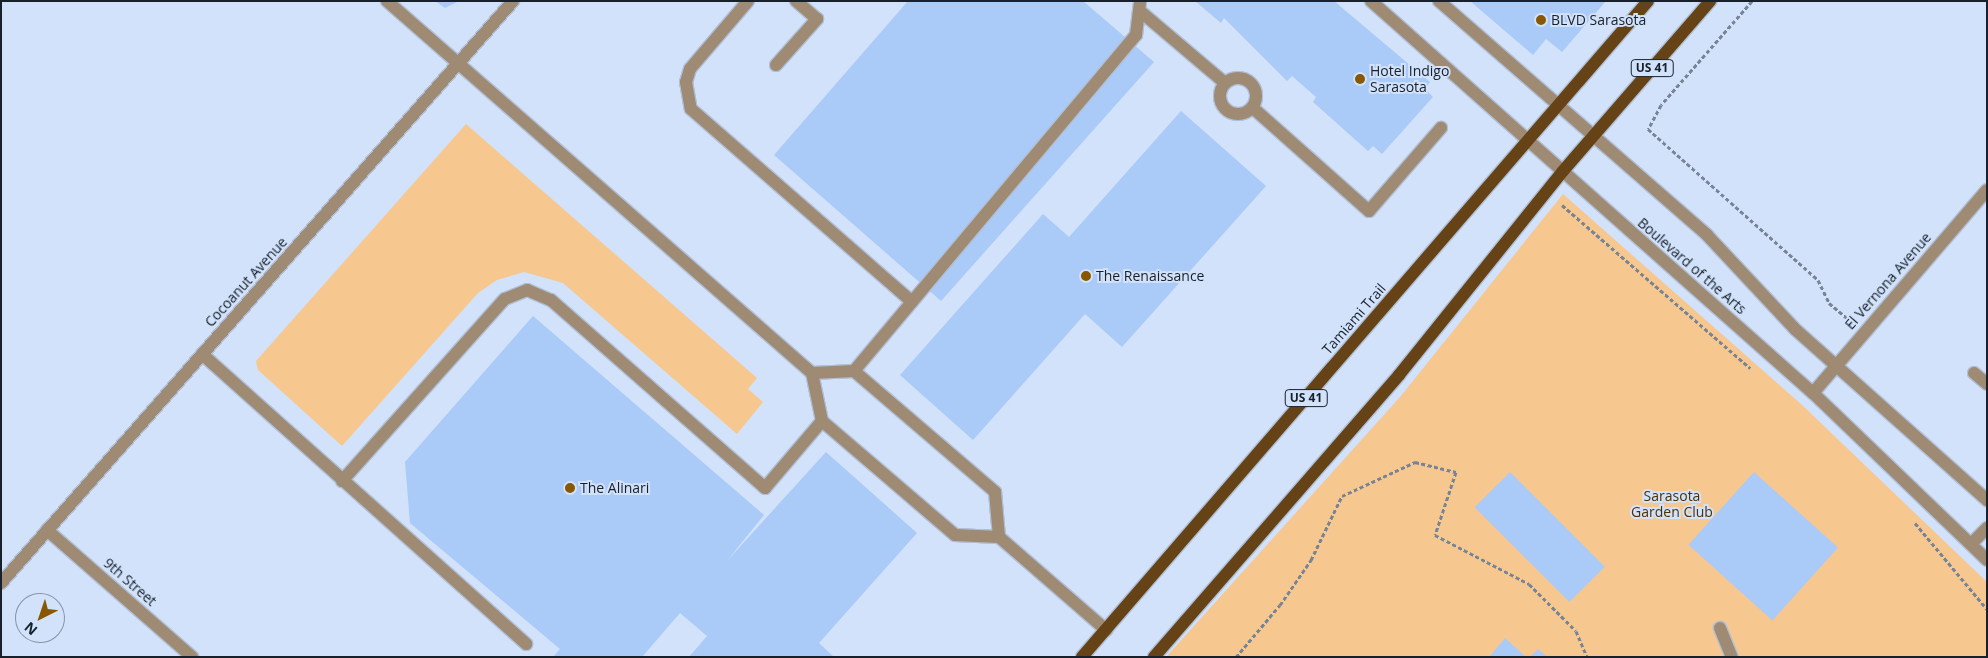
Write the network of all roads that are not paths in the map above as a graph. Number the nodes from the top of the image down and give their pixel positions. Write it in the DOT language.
graph roads {
  1 [pos="386,1"];
  2 [pos="513,1"];
  3 [pos="748,1"];
  4 [pos="796,1"];
  5 [pos="1372,1"];
  6 [pos="1438,1"];
  7 [pos="1648,1"];
  8 [pos="1710,1"];
  9 [pos="1140,6"];
  10 [pos="458,64"];
  11 [pos="776,65"];
  12 [pos="1225,83"];
  13 [pos="1559,106"];
  14 [pos="1253,108"];
  15 [pos="1442,128"];
  16 [pos="1594,136"];
  17 [pos="1528,139"];
  18 [pos="1562,171"];
  19 [pos="1987,190"];
  20 [pos="912,302"];
  21 [pos="202,354"];
  22 [pos="1838,362"];
  23 [pos="854,371"];
  24 [pos="812,373"];
  25 [pos="1974,373"];
  26 [pos="1987,384"];
  27 [pos="1813,393"];
  28 [pos="822,421"];
  29 [pos="342,481"];
  30 [pos="1987,500"];
  31 [pos="1987,528"];
  32 [pos="47,530"];
  33 [pos="999,537"];
  34 [pos="1971,544"];
  35 [pos="1987,560"];
  36 [pos="1,583"];
  37 [pos="1720,628"];
  38 [pos="1106,630"];
  39 [pos="526,644"];
  40 [pos="192,657"];
  41 [pos="1082,657"];
  42 [pos="1154,657"];
  43 [pos="1732,657"];
  1 -- 10 [label="street"];
  2 -- 10 [label="street, Cocoanut Avenue"];
  3 -- 20 [label="street"];
  4 -- 11 [label="street"];
  5 -- 17 [label="street, Boulevard of the Arts"];
  6 -- 13 [label="street, Boulevard of the Arts"];
  7 -- 13 [label="main road, Tamiami Trail / US 41"];
  8 -- 16 [label="main road, US 41"];
  9 -- 12 [label="street"];
  9 -- 20 [label="street"];
  10 -- 21 [label="street, Cocoanut Avenue"];
  10 -- 24 [label="street"];
  12 -- 14 [label="street"];
  12 -- 14 [label="street"];
  13 -- 16 [label="street, Boulevard of the Arts"];
  13 -- 17 [label="main road, Tamiami Trail / US 41"];
  14 -- 15 [label="street"];
  16 -- 18 [label="main road, US 41"];
  16 -- 22 [label="street, Boulevard of the Arts"];
  17 -- 18 [label="street, Boulevard of the Arts"];
  17 -- 38 [label="main road, Tamiami Trail / US 41"];
  18 -- 27 [label="street, Boulevard of the Arts"];
  18 -- 42 [label="main road, US 41"];
  19 -- 22 [label="street, El Vernona Avenue"];
  20 -- 23 [label="street"];
  21 -- 29 [label="street"];
  21 -- 32 [label="street, Cocoanut Avenue"];
  22 -- 27 [label="street, El Vernona Avenue"];
  22 -- 30 [label="street, Boulevard of the Arts"];
  23 -- 24 [label="street"];
  23 -- 33 [label="street"];
  24 -- 28 [label="street"];
  25 -- 26 [label="street"];
  27 -- 34 [label="street, Boulevard of the Arts"];
  28 -- 29 [label="street"];
  28 -- 33 [label="street"];
  29 -- 39 [label="street"];
  31 -- 34 [label="street"];
  32 -- 36 [label="street, Cocoanut Avenue"];
  32 -- 40 [label="street, 9th Street"];
  33 -- 38 [label="street"];
  34 -- 35 [label="street, Boulevard of the Arts"];
  37 -- 43 [label="street"];
  38 -- 41 [label="main road, Tamiami Trail / US 41"];
}
